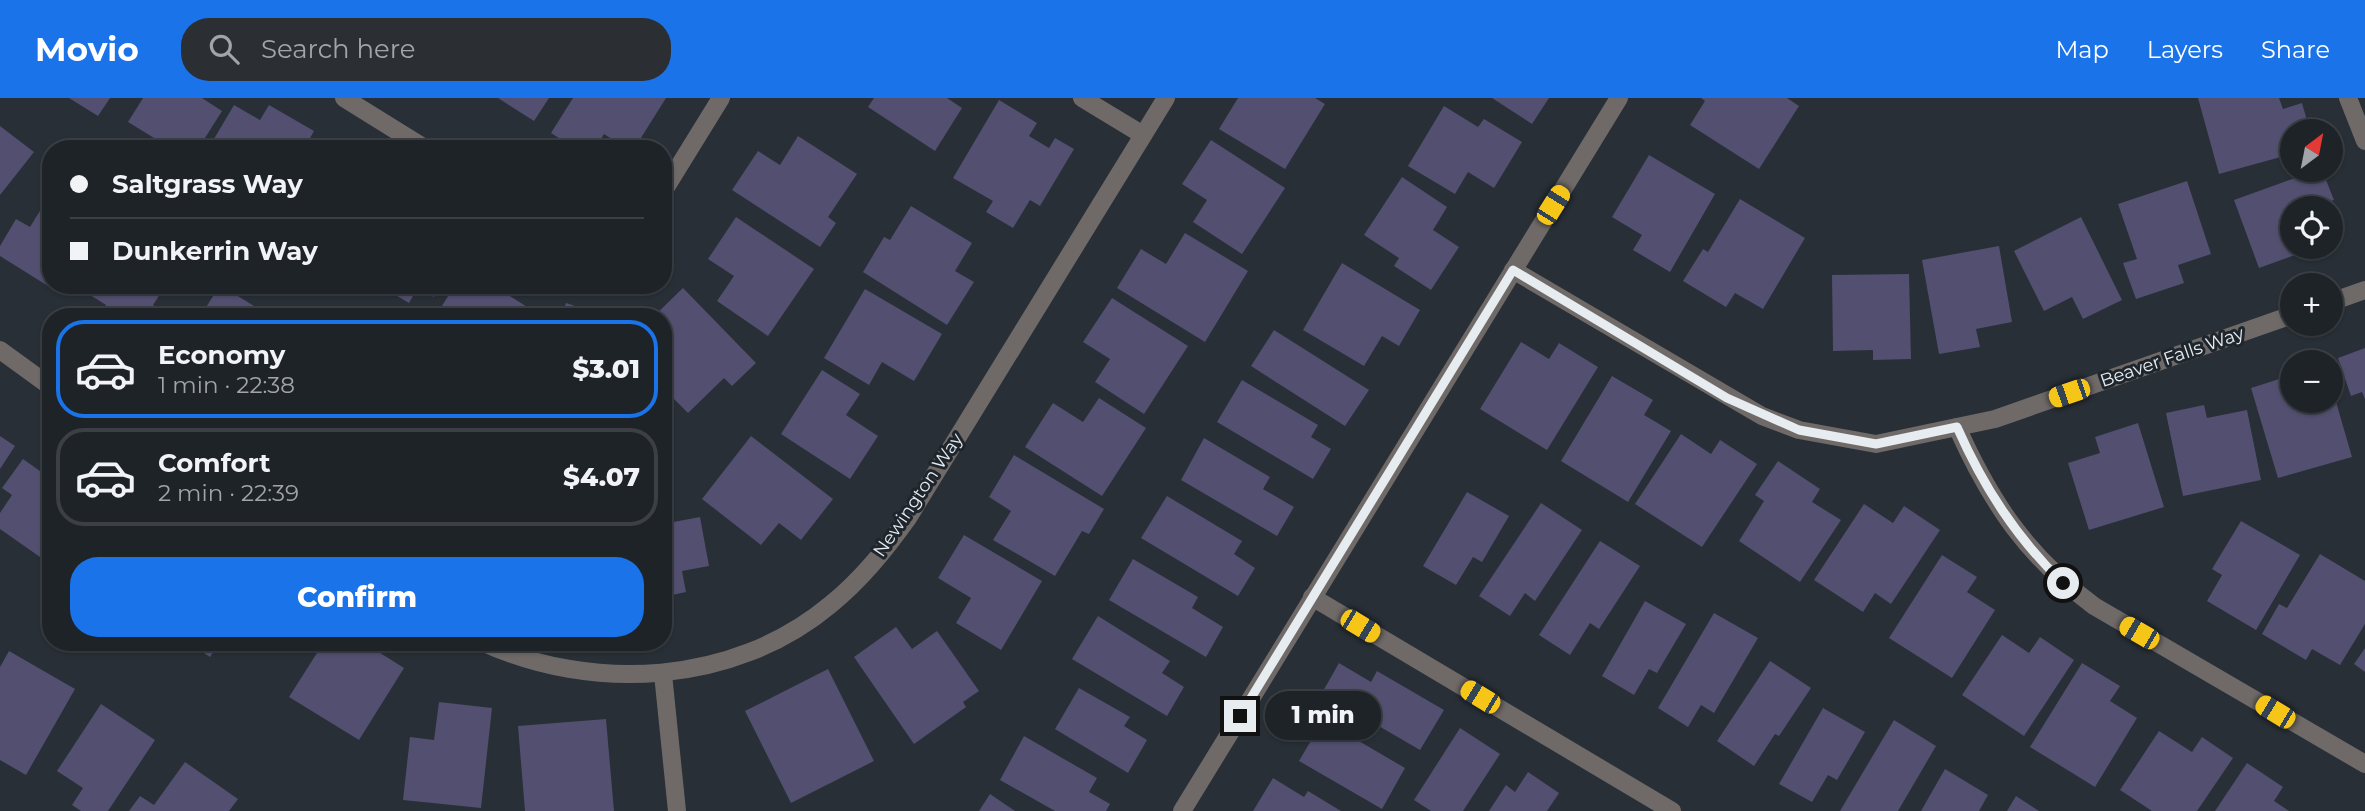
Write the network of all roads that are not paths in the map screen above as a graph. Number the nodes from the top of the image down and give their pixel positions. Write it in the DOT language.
graph roads {
  1 [pos="344,98"];
  2 [pos="721,98"];
  3 [pos="1082,98"];
  4 [pos="1166,98"];
  5 [pos="1619,98"];
  6 [pos="2348,98"];
  7 [pos="1143,135"];
  8 [pos="412,140"];
  9 [pos="2365,141"];
  10 [pos="672,177"];
  11 [pos="1513,270"];
  12 [pos="2365,290"];
  13 [pos="2343,298"];
  14 [pos="2280,320"];
  15 [pos="0,350"];
  16 [pos="42,380"];
  17 [pos="1957,427"];
  18 [pos="1312,597"];
  19 [pos="506,651"];
  20 [pos="663,674"];
  21 [pos="2365,764"];
  22 [pos="677,811"];
  23 [pos="1182,811"];
  24 [pos="1672,811"];
  1 -- 8 [label="street"];
  2 -- 10 [label="street"];
  3 -- 7 [label="street"];
  4 -- 7 [label="street, Newington Way"];
  5 -- 11 [label="street"];
  6 -- 9 [label="street"];
  7 -- 20 [label="street, Newington Way"];
  11 -- 17 [label="street, Beaver Falls Way"];
  11 -- 18 [label="street"];
  12 -- 13 [label="street"];
  14 -- 17 [label="street, Beaver Falls Way"];
  15 -- 16 [label="street"];
  17 -- 21 [label="street"];
  18 -- 23 [label="street"];
  18 -- 24 [label="street"];
  19 -- 20 [label="street, Newington Way"];
  20 -- 22 [label="street"];
}
